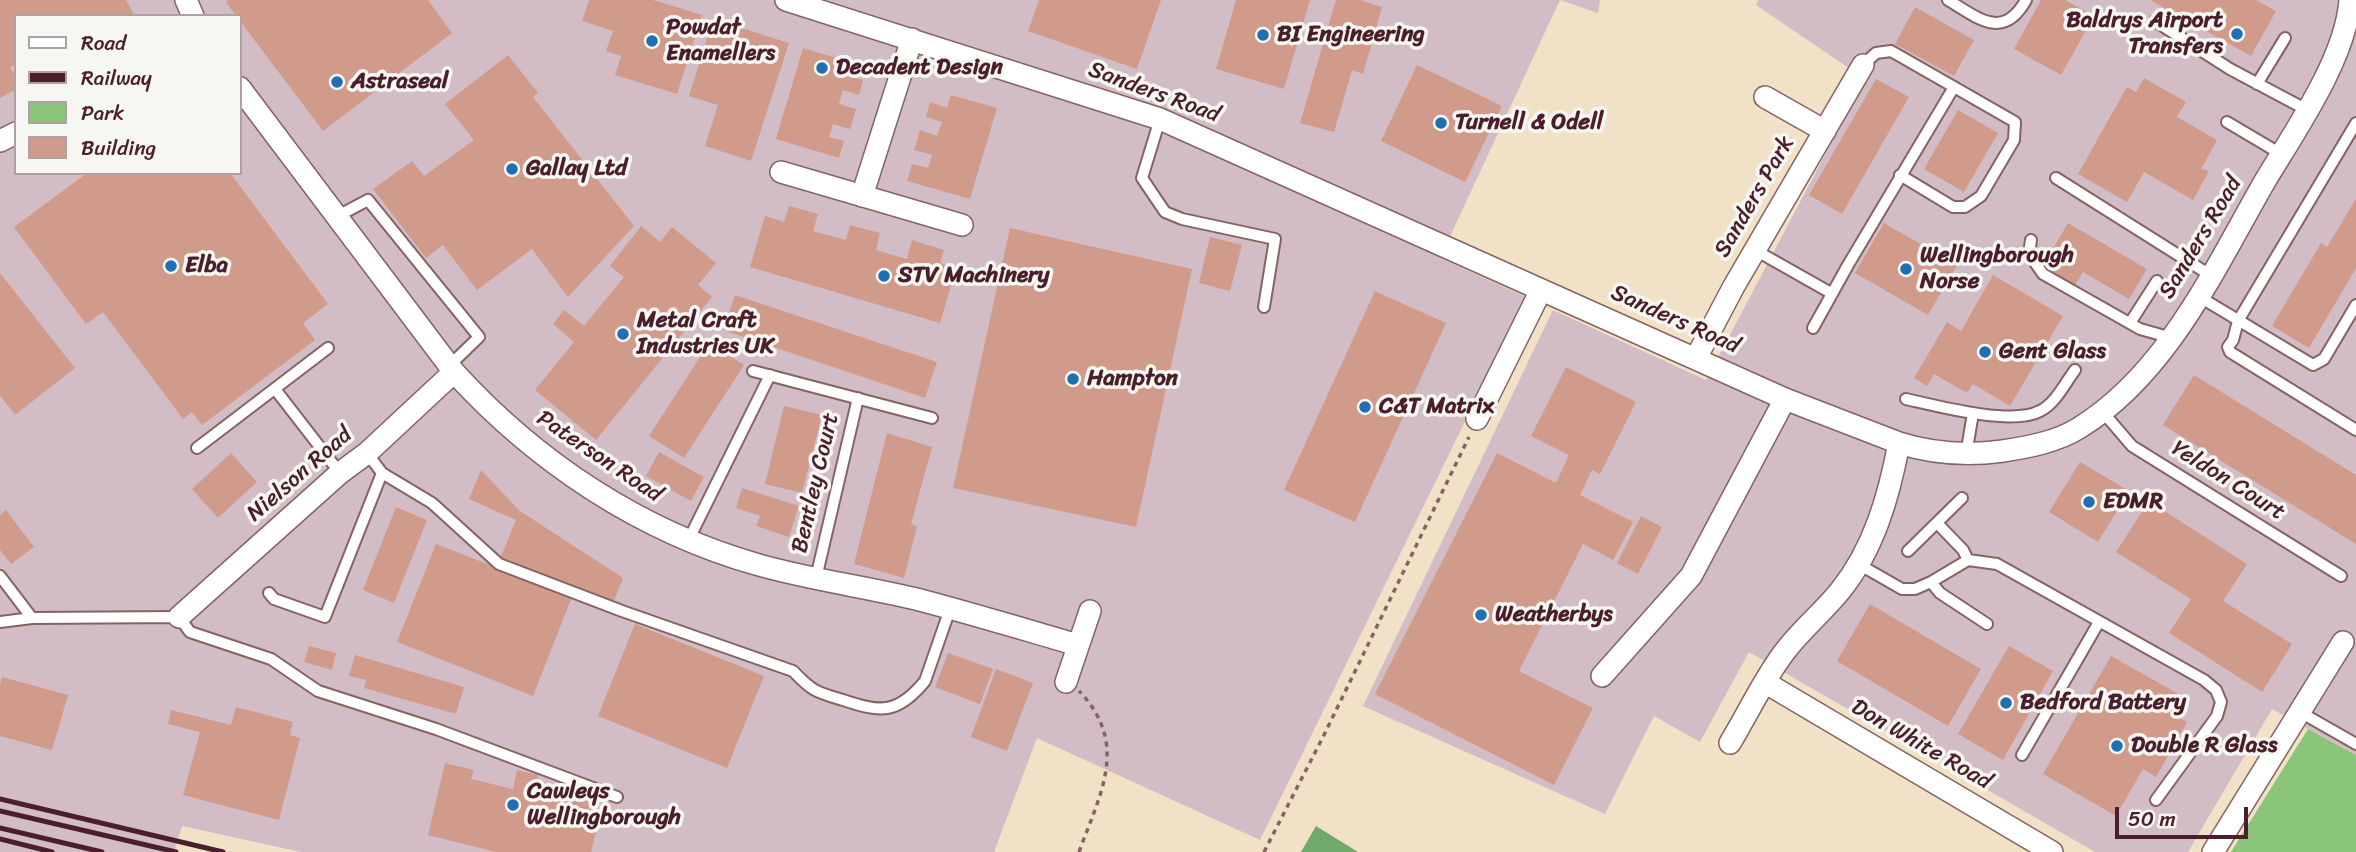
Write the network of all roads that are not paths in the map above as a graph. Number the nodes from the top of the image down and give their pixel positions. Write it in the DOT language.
graph roads {
  1 [pos="786,0"];
  2 [pos="1948,0"];
  3 [pos="2026,0"];
  4 [pos="2352,8"];
  5 [pos="2155,22"];
  6 [pos="2285,38"];
  7 [pos="912,39"];
  8 [pos="1863,65"];
  9 [pos="2257,84"];
  10 [pos="1954,87"];
  11 [pos="242,91"];
  12 [pos="1765,97"];
  13 [pos="2307,110"];
  14 [pos="1160,118"];
  15 [pos="2227,122"];
  16 [pos="2356,123"];
  17 [pos="1825,131"];
  18 [pos="2281,154"];
  19 [pos="780,172"];
  20 [pos="1900,175"];
  21 [pos="2056,178"];
  22 [pos="862,196"];
  23 [pos="336,217"];
  24 [pos="962,225"];
  25 [pos="2031,240"];
  26 [pos="1755,250"];
  27 [pos="2210,275"];
  28 [pos="2157,281"];
  29 [pos="1541,289"];
  30 [pos="1831,293"];
  31 [pos="2198,296"];
  32 [pos="2356,305"];
  33 [pos="1264,307"];
  34 [pos="2238,321"];
  35 [pos="2130,323"];
  36 [pos="1813,328"];
  37 [pos="2172,338"];
  38 [pos="328,348"];
  39 [pos="1696,358"];
  40 [pos="452,369"];
  41 [pos="753,370"];
  42 [pos="2075,370"];
  43 [pos="770,375"];
  44 [pos="275,389"];
  45 [pos="858,398"];
  46 [pos="1785,399"];
  47 [pos="1906,399"];
  48 [pos="2102,411"];
  49 [pos="1973,413"];
  50 [pos="932,418"];
  51 [pos="1478,419"];
  52 [pos="2356,430"];
  53 [pos="1899,443"];
  54 [pos="197,448"];
  55 [pos="367,453"];
  56 [pos="1966,455"];
  57 [pos="340,473"];
  58 [pos="382,473"];
  59 [pos="1962,498"];
  60 [pos="1937,523"];
  61 [pos="688,541"];
  62 [pos="1908,551"];
  63 [pos="1968,560"];
  64 [pos="1860,565"];
  65 [pos="0,576"];
  66 [pos="2341,576"];
  67 [pos="816,578"];
  68 [pos="1931,582"];
  69 [pos="269,593"];
  70 [pos="950,609"];
  71 [pos="1090,611"];
  72 [pos="178,617"];
  73 [pos="32,618"];
  74 [pos="0,622"];
  75 [pos="2099,622"];
  76 [pos="1987,624"];
  77 [pos="2343,642"];
  78 [pos="1078,645"];
  79 [pos="1602,676"];
  80 [pos="1066,682"];
  81 [pos="1766,683"];
  82 [pos="2300,712"];
  83 [pos="1730,743"];
  84 [pos="2356,744"];
  85 [pos="2022,755"];
  86 [pos="617,797"];
  87 [pos="2156,800"];
  88 [pos="2052,852"];
  89 [pos="2213,852"];
  1 -- 7 [label="street, Sanders Road"];
  2 -- 3 [label="lane"];
  4 -- 13 [label="street, Sanders Road"];
  5 -- 9 [label="lane"];
  6 -- 9 [label="lane"];
  7 -- 14 [label="street, Sanders Road"];
  7 -- 22 [label="street"];
  8 -- 10 [label="lane"];
  8 -- 17 [label="street, Sanders Park"];
  9 -- 13 [label="lane"];
  10 -- 20 [label="lane"];
  10 -- 20 [label="lane"];
  11 -- 23 [label="street, Paterson Road"];
  12 -- 17 [label="street"];
  13 -- 18 [label="street, Sanders Road"];
  14 -- 29 [label="street, Sanders Road"];
  14 -- 33 [label="lane"];
  15 -- 18 [label="lane"];
  16 -- 34 [label="lane"];
  17 -- 26 [label="street, Sanders Park"];
  18 -- 27 [label="street, Sanders Road"];
  19 -- 22 [label="street"];
  20 -- 30 [label="lane"];
  21 -- 27 [label="lane"];
  22 -- 24 [label="street"];
  23 -- 40 [label="street, Paterson Road"];
  23 -- 40 [label="lane"];
  25 -- 35 [label="lane"];
  26 -- 30 [label="lane"];
  26 -- 39 [label="street, Sanders Park"];
  27 -- 31 [label="street, Sanders Road"];
  28 -- 35 [label="lane"];
  29 -- 39 [label="street, Sanders Road"];
  29 -- 51 [label="street"];
  30 -- 36 [label="lane"];
  31 -- 34 [label="lane"];
  31 -- 37 [label="street, Sanders Road"];
  32 -- 34 [label="lane"];
  34 -- 52 [label="lane"];
  35 -- 37 [label="lane"];
  37 -- 48 [label="street, Sanders Road"];
  38 -- 44 [label="lane"];
  39 -- 46 [label="street, Sanders Road"];
  40 -- 55 [label="street, Nielson Road"];
  40 -- 61 [label="street, Paterson Road"];
  41 -- 43 [label="lane, Bentley Court"];
  42 -- 49 [label="lane"];
  43 -- 45 [label="lane, Bentley Court"];
  43 -- 61 [label="lane"];
  44 -- 54 [label="lane"];
  44 -- 57 [label="lane"];
  45 -- 50 [label="lane, Bentley Court"];
  45 -- 67 [label="lane, Bentley Court"];
  46 -- 53 [label="street, Sanders Road"];
  46 -- 79 [label="street"];
  47 -- 49 [label="lane"];
  48 -- 56 [label="street, Sanders Road"];
  48 -- 66 [label="lane, Yeldon Court"];
  49 -- 56 [label="lane"];
  53 -- 56 [label="street, Sanders Road"];
  53 -- 64 [label="street"];
  55 -- 57 [label="street, Nielson Road"];
  55 -- 58 [label="lane"];
  57 -- 72 [label="street, Nielson Road"];
  58 -- 69 [label="lane"];
  58 -- 70 [label="lane"];
  59 -- 60 [label="lane"];
  60 -- 62 [label="lane"];
  60 -- 63 [label="lane"];
  61 -- 67 [label="street, Paterson Road"];
  63 -- 68 [label="lane"];
  63 -- 75 [label="lane"];
  64 -- 68 [label="lane"];
  64 -- 81 [label="street"];
  65 -- 73 [label="lane"];
  67 -- 70 [label="street, Paterson Road"];
  68 -- 76 [label="lane"];
  70 -- 78 [label="street, Paterson Road"];
  71 -- 78 [label="street"];
  72 -- 73 [label="lane"];
  72 -- 86 [label="lane"];
  73 -- 74 [label="lane"];
  75 -- 85 [label="lane"];
  75 -- 87 [label="lane"];
  77 -- 82 [label="street"];
  78 -- 80 [label="street"];
  81 -- 83 [label="street"];
  81 -- 88 [label="street, Don White Road"];
  82 -- 84 [label="lane"];
  82 -- 89 [label="street"];
}
